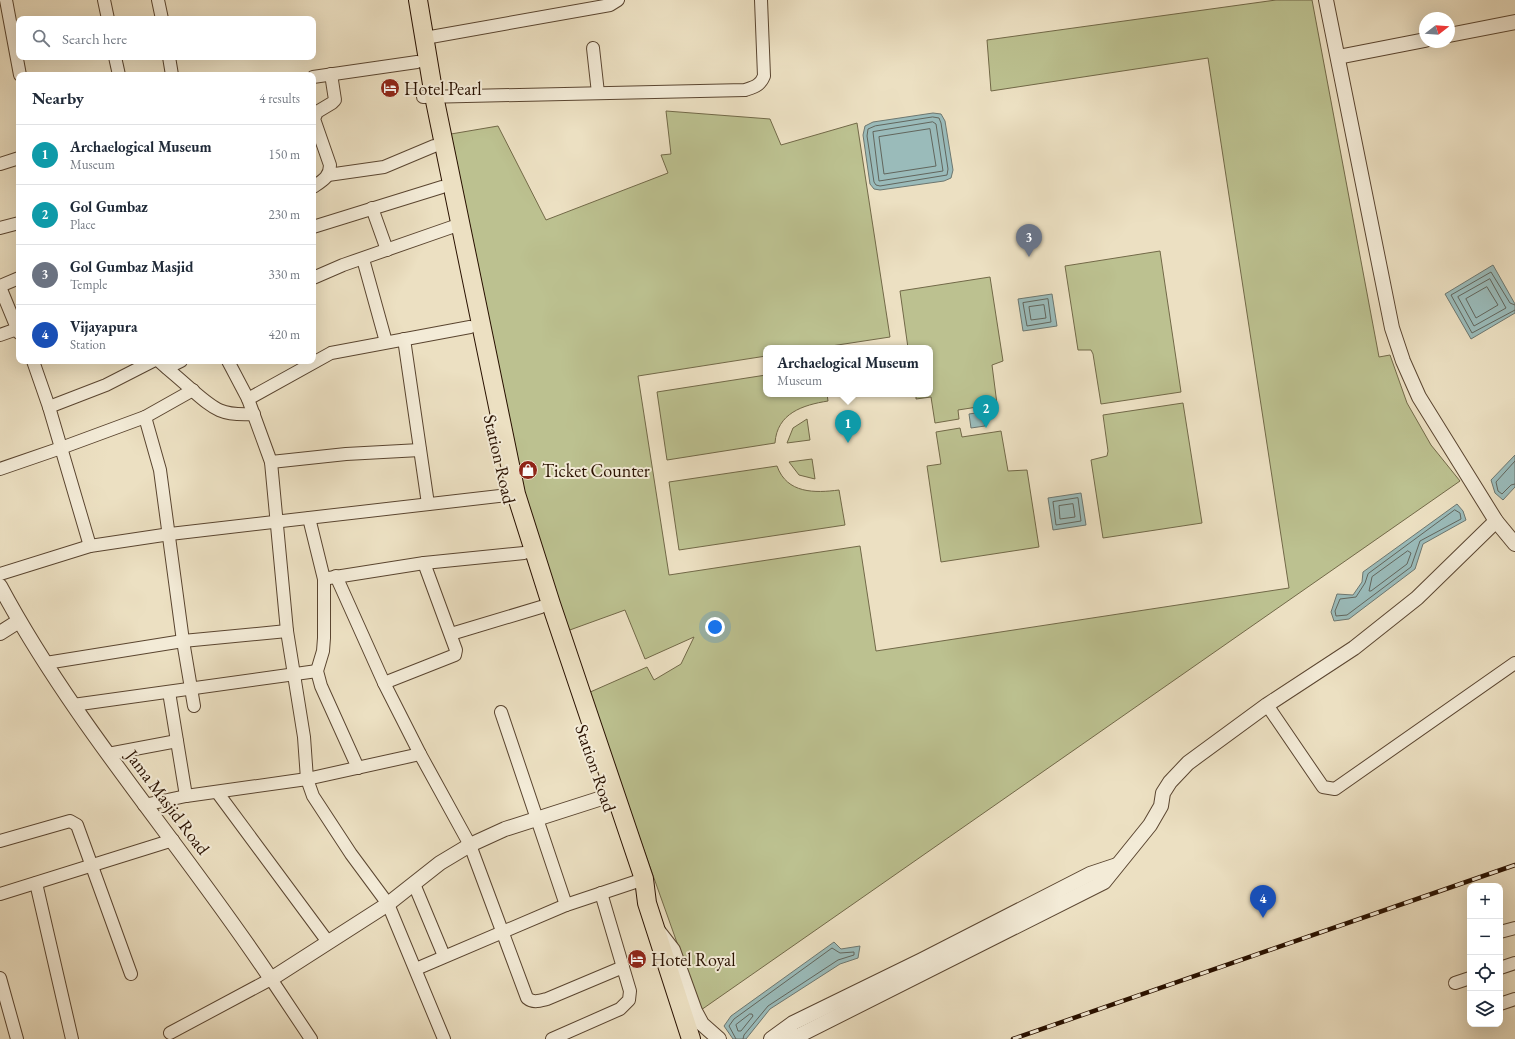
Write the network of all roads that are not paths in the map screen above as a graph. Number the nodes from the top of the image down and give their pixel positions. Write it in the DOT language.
graph roads {
  1 [pos="6,0"];
  2 [pos="104,0"];
  3 [pos="158,0"];
  4 [pos="406,0"];
  5 [pos="418,0"];
  6 [pos="618,0"];
  7 [pos="761,0"];
  8 [pos="1326,0"];
  9 [pos="107,16"];
  10 [pos="161,16"];
  11 [pos="1515,22"];
  12 [pos="1455,34"];
  13 [pos="425,38"];
  14 [pos="1419,41"];
  15 [pos="593,48"];
  16 [pos="16,54"];
  17 [pos="1338,57"];
  18 [pos="17,60"];
  19 [pos="116,60"];
  20 [pos="170,60"];
  21 [pos="416,62"];
  22 [pos="19,72"];
  23 [pos="118,72"];
  24 [pos="172,72"];
  25 [pos="331,74"];
  26 [pos="316,76"];
  27 [pos="598,93"];
  28 [pos="429,96"];
  29 [pos="316,114"];
  30 [pos="316,125"];
  31 [pos="434,146"];
  32 [pos="16,158"];
  33 [pos="1,160"];
  34 [pos="328,175"];
  35 [pos="316,185"];
  36 [pos="442,187"];
  37 [pos="372,208"];
  38 [pos="16,224"];
  39 [pos="316,226"];
  40 [pos="452,227"];
  41 [pos="0,228"];
  42 [pos="387,250"];
  43 [pos="363,259"];
  44 [pos="316,277"];
  45 [pos="16,279"];
  46 [pos="0,287"];
  47 [pos="16,326"];
  48 [pos="470,327"];
  49 [pos="16,331"];
  50 [pos="0,335"];
  51 [pos="404,339"];
  52 [pos="386,342"];
  53 [pos="316,361"];
  54 [pos="34,364"];
  55 [pos="146,364"];
  56 [pos="163,364"];
  57 [pos="230,364"];
  58 [pos="311,364"];
  59 [pos="192,390"];
  60 [pos="248,399"];
  61 [pos="50,406"];
  62 [pos="254,414"];
  63 [pos="145,417"];
  64 [pos="61,448"];
  65 [pos="420,450"];
  66 [pos="271,462"];
  67 [pos="0,468"];
  68 [pos="511,494"];
  69 [pos="428,504"];
  70 [pos="309,518"];
  71 [pos="1496,521"];
  72 [pos="275,522"];
  73 [pos="170,534"];
  74 [pos="1515,544"];
  75 [pos="90,546"];
  76 [pos="524,553"];
  77 [pos="424,563"];
  78 [pos="0,574"];
  79 [pos="336,576"];
  80 [pos="324,579"];
  81 [pos="0,586"];
  82 [pos="541,607"];
  83 [pos="19,621"];
  84 [pos="286,631"];
  85 [pos="0,634"];
  86 [pos="451,634"];
  87 [pos="183,641"];
  88 [pos="46,663"];
  89 [pos="1515,663"];
  90 [pos="317,671"];
  91 [pos="293,674"];
  92 [pos="384,683"];
  93 [pos="191,689"];
  94 [pos="169,692"];
  95 [pos="73,705"];
  96 [pos="1268,705"];
  97 [pos="194,706"];
  98 [pos="500,712"];
  99 [pos="177,741"];
  100 [pos="108,754"];
  101 [pos="420,754"];
  102 [pos="353,769"];
  103 [pos="307,779"];
  104 [pos="217,792"];
  105 [pos="186,796"];
  106 [pos="605,797"];
  107 [pos="144,805"];
  108 [pos="537,818"];
  109 [pos="173,840"];
  110 [pos="0,841"];
  111 [pos="470,845"];
  112 [pos="92,865"];
  113 [pos="1117,865"];
  114 [pos="639,881"];
  115 [pos="36,883"];
  116 [pos="414,884"];
  117 [pos="601,893"];
  118 [pos="0,894"];
  119 [pos="388,904"];
  120 [pos="566,905"];
  121 [pos="653,923"];
  122 [pos="1515,928"];
  123 [pos="502,931"];
  124 [pos="1503,931"];
  125 [pos="328,942"];
  126 [pos="444,956"];
  127 [pos="1515,963"];
  128 [pos="623,967"];
  129 [pos="1503,967"];
  130 [pos="416,969"];
  131 [pos="131,974"];
  132 [pos="0,978"];
  133 [pos="271,979"];
  134 [pos="1467,979"];
  135 [pos="1455,983"];
  136 [pos="1515,999"];
  137 [pos="1503,1003"];
  138 [pos="170,1033"];
  139 [pos="17,1039"];
  140 [pos="72,1039"];
  141 [pos="311,1039"];
  142 [pos="444,1039"];
  143 [pos="552,1039"];
  144 [pos="691,1039"];
  145 [pos="719,1039"];
  146 [pos="771,1039"];
  147 [pos="786,1039"];
  1 -- 16 [label="street"];
  2 -- 9 [label="street"];
  3 -- 10 [label="street"];
  4 -- 21 [label="main road, Station Road"];
  5 -- 13 [label="main road, Station Road"];
  6 -- 13 [label="street"];
  7 -- 27 [label="street"];
  8 -- 17 [label="street"];
  11 -- 12 [label="street"];
  13 -- 28 [label="main road, Station Road"];
  14 -- 17 [label="street"];
  15 -- 27 [label="street"];
  17 -- 71 [label="street"];
  18 -- 22 [label="street"];
  19 -- 23 [label="street"];
  20 -- 24 [label="street"];
  21 -- 25 [label="street"];
  21 -- 28 [label="main road, Station Road"];
  25 -- 26 [label="street"];
  25 -- 29 [label="street"];
  27 -- 28 [label="street"];
  28 -- 31 [label="main road, Station Road"];
  28 -- 68 [label="main road, Station Road"];
  30 -- 34 [label="street"];
  31 -- 34 [label="street"];
  31 -- 36 [label="main road, Station Road"];
  32 -- 33 [label="street"];
  34 -- 35 [label="street"];
  36 -- 37 [label="street"];
  36 -- 40 [label="main road, Station Road"];
  37 -- 39 [label="street"];
  37 -- 42 [label="street"];
  38 -- 41 [label="street"];
  40 -- 42 [label="street"];
  40 -- 48 [label="main road, Station Road"];
  42 -- 43 [label="street"];
  43 -- 44 [label="street"];
  43 -- 52 [label="street"];
  45 -- 46 [label="street"];
  46 -- 47 [label="street"];
  48 -- 51 [label="street"];
  48 -- 68 [label="main road, Station Road"];
  49 -- 50 [label="street"];
  51 -- 52 [label="street"];
  51 -- 65 [label="street"];
  52 -- 53 [label="street"];
  54 -- 61 [label="street"];
  55 -- 61 [label="street"];
  56 -- 59 [label="street"];
  57 -- 60 [label="street"];
  58 -- 60 [label="street"];
  59 -- 62 [label="street"];
  59 -- 63 [label="street"];
  60 -- 62 [label="street"];
  61 -- 64 [label="street"];
  62 -- 66 [label="street"];
  63 -- 64 [label="street"];
  63 -- 73 [label="street"];
  64 -- 67 [label="street"];
  64 -- 75 [label="street"];
  65 -- 66 [label="street"];
  65 -- 69 [label="street"];
  66 -- 72 [label="street"];
  68 -- 69 [label="street"];
  68 -- 76 [label="main road, Station Road"];
  68 -- 114 [label="main road, Station Road"];
  69 -- 70 [label="street"];
  70 -- 72 [label="street"];
  70 -- 80 [label="street"];
  71 -- 74 [label="street"];
  71 -- 96 [label="street"];
  72 -- 73 [label="street"];
  72 -- 84 [label="street"];
  73 -- 75 [label="street"];
  73 -- 87 [label="street"];
  75 -- 78 [label="street"];
  76 -- 77 [label="street"];
  76 -- 82 [label="main road, Station Road"];
  77 -- 79 [label="street"];
  77 -- 86 [label="street"];
  79 -- 80 [label="street"];
  79 -- 92 [label="street"];
  80 -- 90 [label="street"];
  81 -- 83 [label="street, Jama Masjid Road"];
  82 -- 86 [label="street"];
  82 -- 106 [label="main road, Station Road"];
  83 -- 85 [label="street"];
  83 -- 88 [label="street, Jama Masjid Road"];
  84 -- 87 [label="street"];
  84 -- 91 [label="street"];
  86 -- 92 [label="street"];
  87 -- 88 [label="street"];
  87 -- 93 [label="street"];
  88 -- 95 [label="street, Jama Masjid Road"];
  89 -- 96 [label="street"];
  90 -- 91 [label="street"];
  90 -- 102 [label="street"];
  91 -- 93 [label="street"];
  91 -- 103 [label="street"];
  92 -- 101 [label="street"];
  93 -- 94 [label="street"];
  93 -- 97 [label="street"];
  94 -- 95 [label="street"];
  94 -- 99 [label="street"];
  95 -- 100 [label="street, Jama Masjid Road"];
  96 -- 113 [label="street"];
  98 -- 108 [label="street"];
  99 -- 100 [label="street"];
  99 -- 105 [label="street"];
  100 -- 107 [label="street, Jama Masjid Road"];
  101 -- 102 [label="street"];
  101 -- 111 [label="street"];
  102 -- 103 [label="street"];
  103 -- 104 [label="street"];
  103 -- 119 [label="street"];
  104 -- 105 [label="street"];
  104 -- 125 [label="street"];
  105 -- 107 [label="street"];
  106 -- 108 [label="street"];
  106 -- 114 [label="main road, Station Road"];
  107 -- 109 [label="street, Jama Masjid Road"];
  108 -- 111 [label="street"];
  108 -- 120 [label="street"];
  109 -- 112 [label="street"];
  109 -- 133 [label="street, Jama Masjid Road"];
  110 -- 112 [label="street"];
  111 -- 116 [label="street"];
  111 -- 123 [label="street"];
  112 -- 115 [label="street"];
  112 -- 131 [label="street"];
  113 -- 146 [label="street"];
  113 -- 147 [label="street"];
  114 -- 117 [label="street"];
  114 -- 121 [label="main road, Station Road"];
  115 -- 118 [label="street"];
  115 -- 140 [label="street"];
  116 -- 119 [label="street"];
  116 -- 126 [label="street"];
  117 -- 120 [label="street"];
  117 -- 128 [label="street"];
  119 -- 125 [label="street"];
  119 -- 130 [label="street"];
  120 -- 123 [label="street"];
  121 -- 144 [label="main road, Station Road"];
  121 -- 145 [label="street"];
  122 -- 124 [label="street"];
  123 -- 126 [label="street"];
  123 -- 128 [label="street"];
  125 -- 133 [label="street"];
  126 -- 130 [label="street"];
  127 -- 129 [label="street"];
  128 -- 143 [label="street"];
  130 -- 142 [label="street"];
  132 -- 139 [label="street"];
  133 -- 138 [label="street"];
  133 -- 141 [label="street, Jama Masjid Road"];
  134 -- 135 [label="street"];
  136 -- 137 [label="street"];
}
